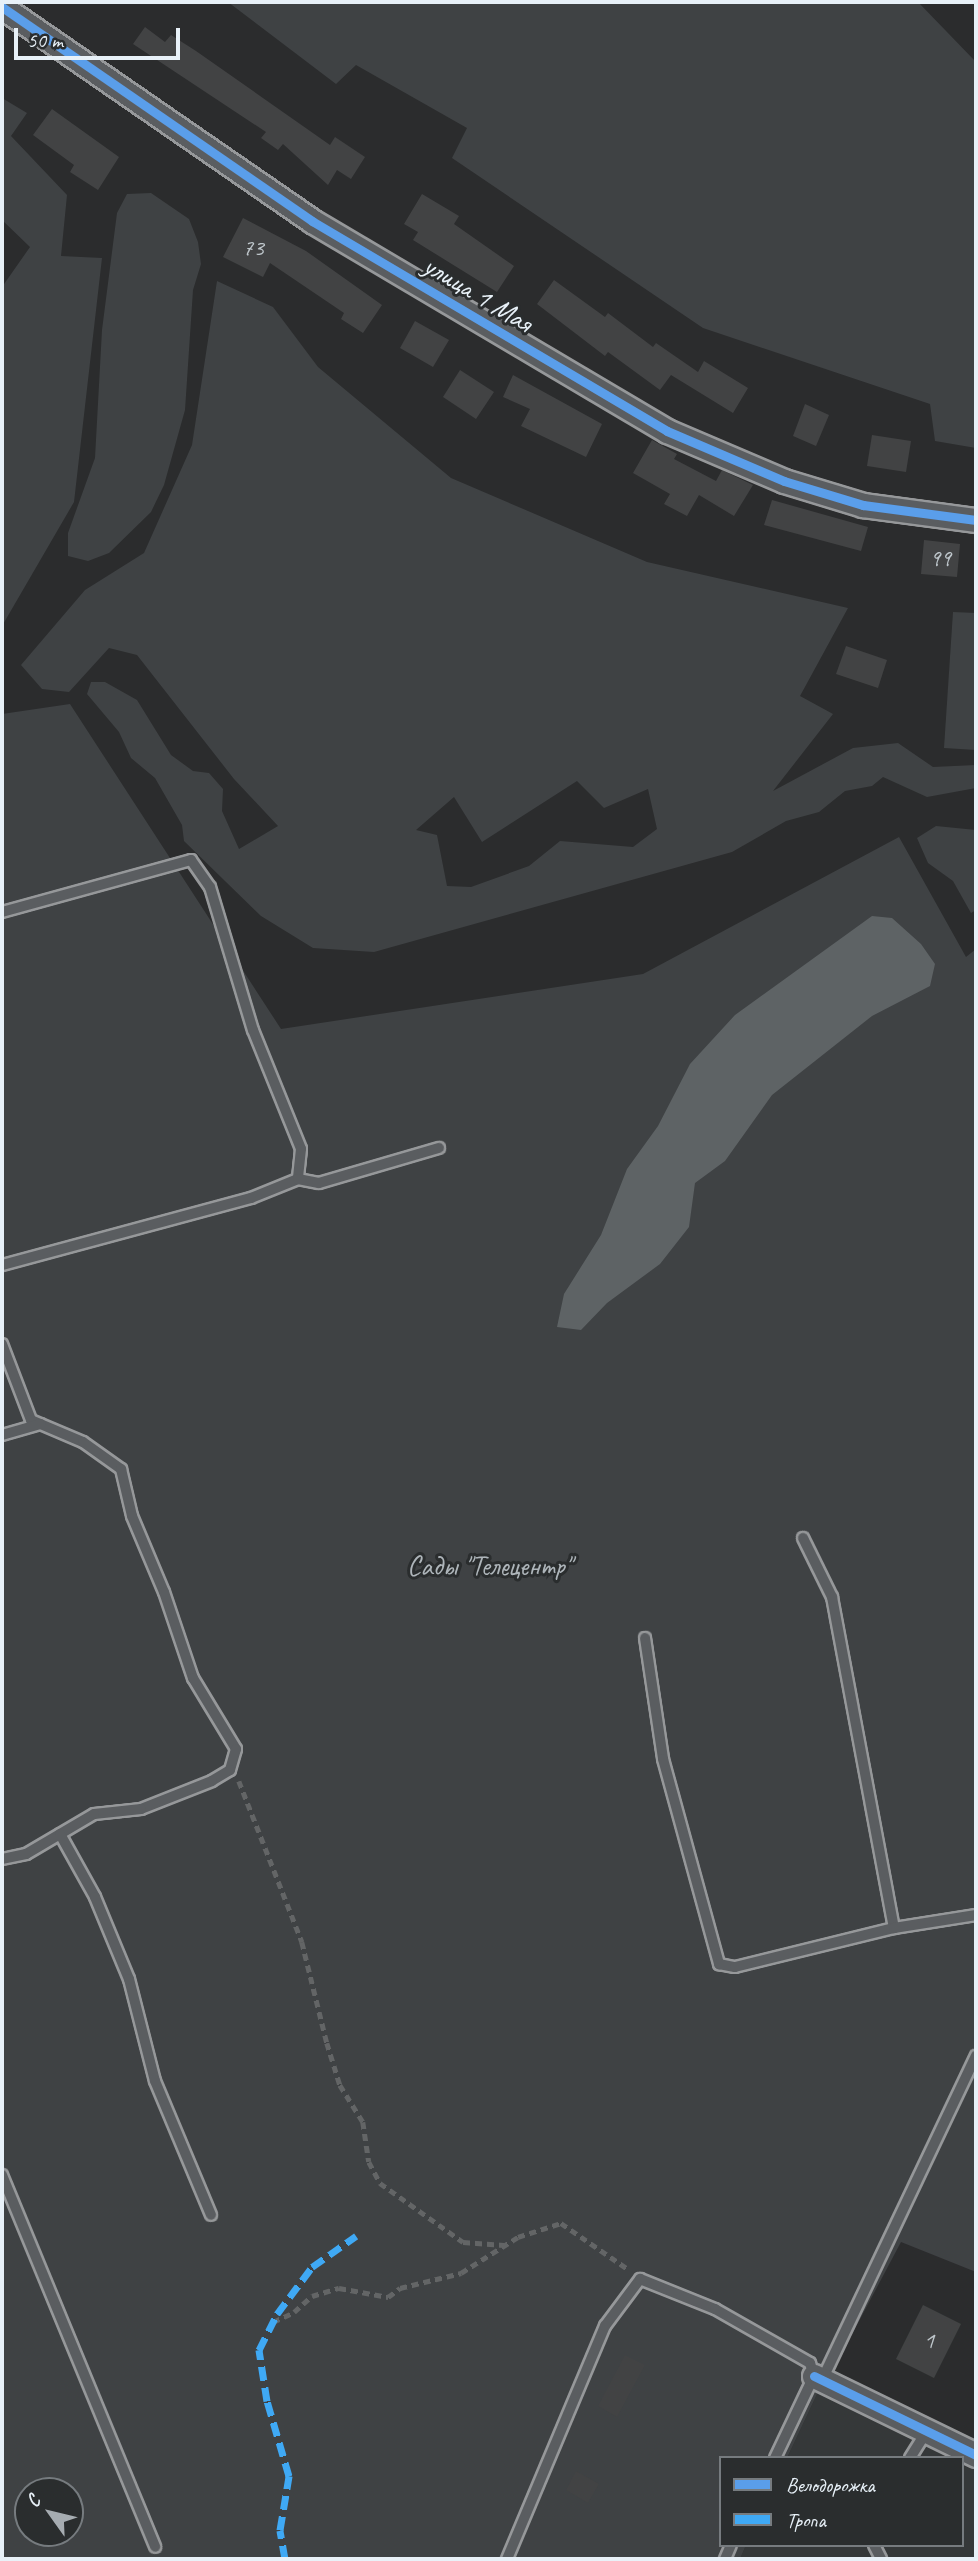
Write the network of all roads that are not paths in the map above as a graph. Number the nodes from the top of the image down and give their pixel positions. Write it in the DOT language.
graph roads {
  1 [pos="2,7"];
  2 [pos="976,520"];
  3 [pos="2,912"];
  4 [pos="439,1148"];
  5 [pos="298,1179"];
  6 [pos="2,1265"];
  7 [pos="2,1344"];
  8 [pos="40,1424"];
  9 [pos="2,1435"];
  10 [pos="803,1538"];
  11 [pos="645,1638"];
  12 [pos="60,1833"];
  13 [pos="2,1858"];
  14 [pos="976,1915"];
  15 [pos="894,1928"];
  16 [pos="976,2056"];
  17 [pos="2,2175"];
  18 [pos="211,2215"];
  19 [pos="818,2378"];
  20 [pos="927,2431"];
  21 [pos="976,2455"];
  22 [pos="776,2456"];
  23 [pos="911,2456"];
  24 [pos="155,2547"];
  25 [pos="507,2559"];
  1 -- 2 [label="street, улица 1 Мая"];
  3 -- 5 [label="lane"];
  4 -- 5 [label="lane"];
  5 -- 6 [label="lane"];
  7 -- 8 [label="lane"];
  8 -- 9 [label="lane"];
  8 -- 12 [label="lane"];
  10 -- 15 [label="lane"];
  11 -- 15 [label="lane"];
  12 -- 13 [label="lane"];
  12 -- 18 [label="lane"];
  14 -- 15 [label="lane"];
  16 -- 19 [label="lane"];
  17 -- 24 [label="lane"];
  19 -- 20 [label="street"];
  19 -- 22 [label="lane"];
  19 -- 25 [label="lane"];
  20 -- 21 [label="street"];
  20 -- 23 [label="lane"];
}
